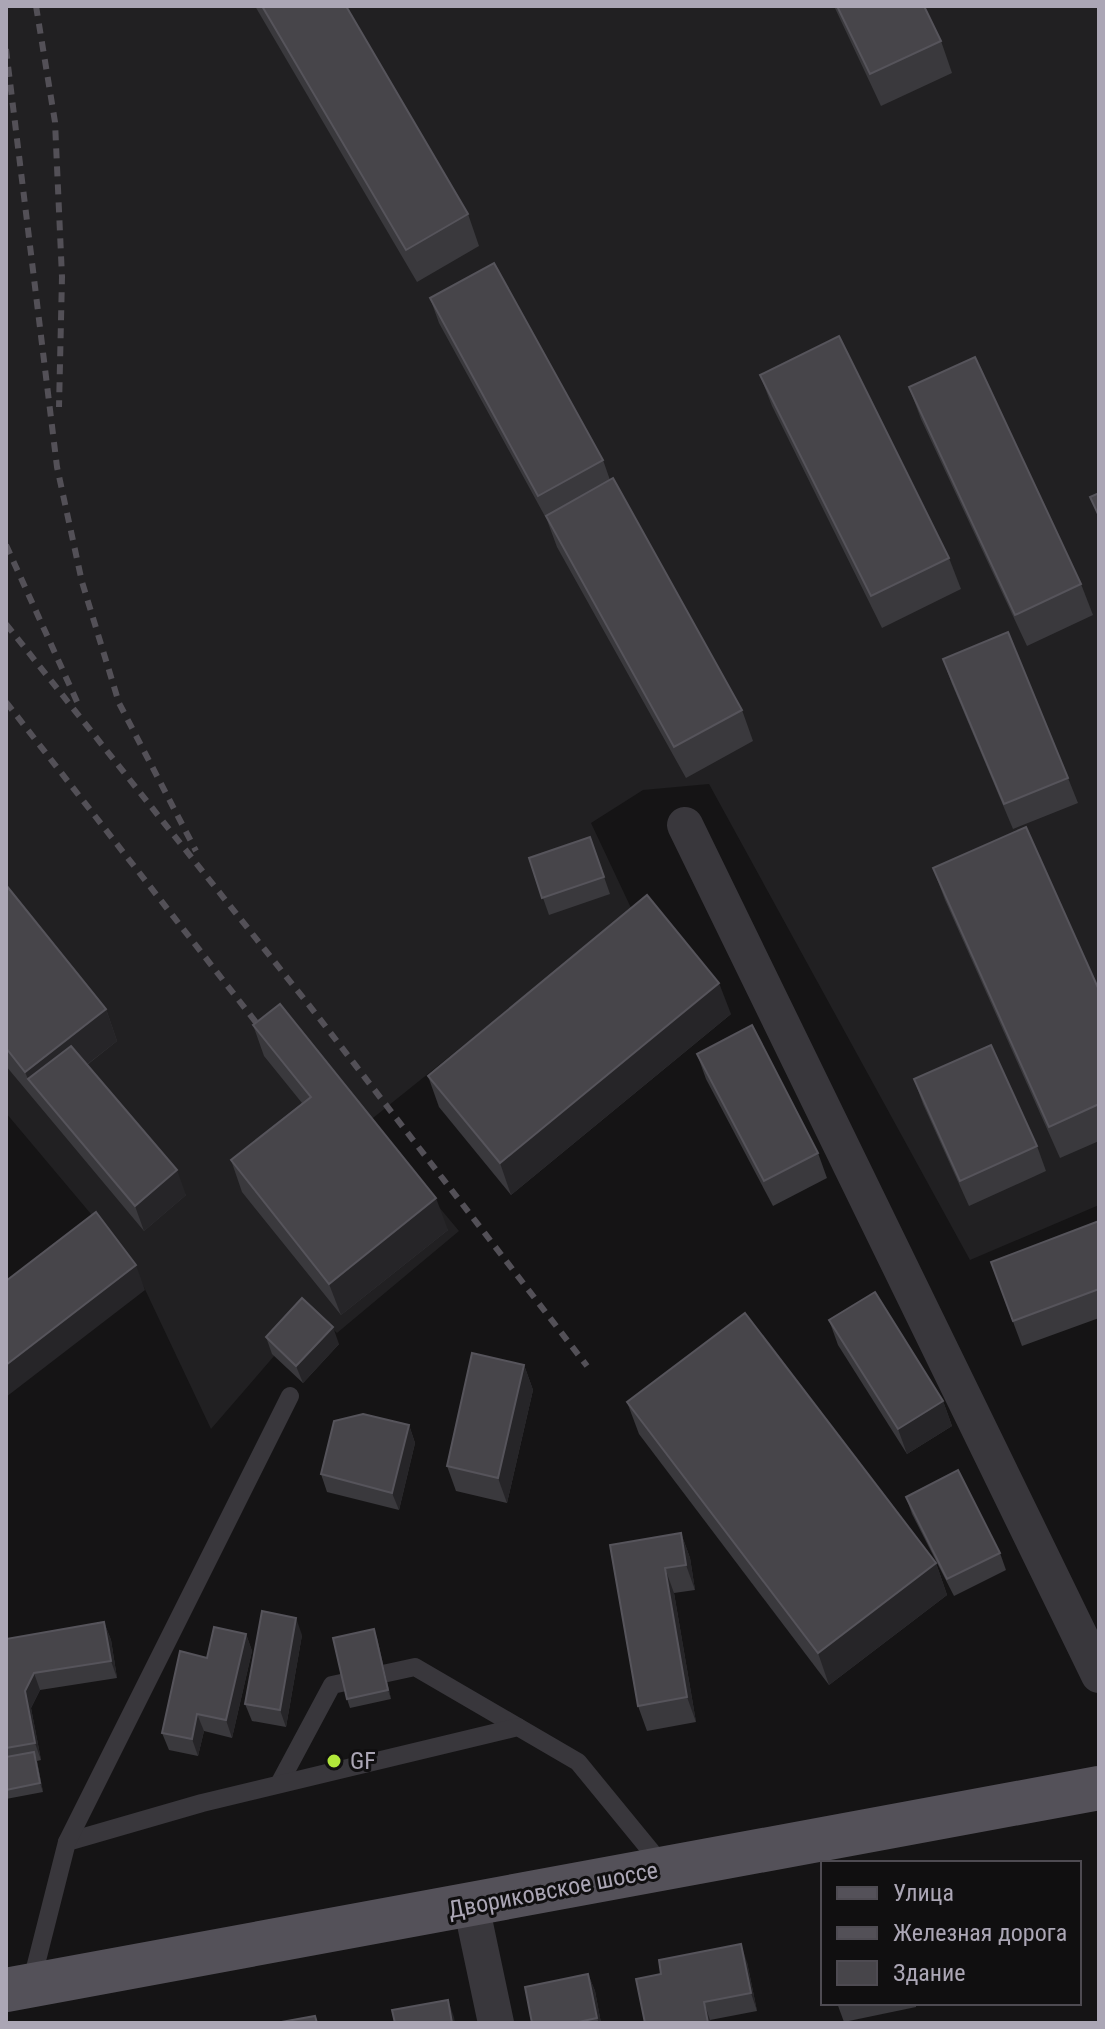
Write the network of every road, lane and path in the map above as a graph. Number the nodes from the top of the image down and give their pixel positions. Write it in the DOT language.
graph roads {
  1 [pos="685,825"];
  2 [pos="290,1396"];
  3 [pos="1099,1675"];
  4 [pos="518,1727"];
  5 [pos="279,1784"];
  6 [pos="1099,1788"];
  7 [pos="67,1842"];
  8 [pos="665,1869"];
  9 [pos="471,1905"];
  10 [pos="18,1988"];
  11 [pos="496,2023"];
  1 -- 3 [label="street"];
  2 -- 7 [label="lane"];
  4 -- 5 [label="lane"];
  4 -- 5 [label="lane"];
  4 -- 8 [label="lane"];
  5 -- 7 [label="lane"];
  6 -- 8 [label="main road, Двориковское шоссе"];
  7 -- 10 [label="lane"];
  8 -- 9 [label="main road, Двориковское шоссе"];
  9 -- 10 [label="main road, Двориковское шоссе"];
  9 -- 11 [label="street"];
}
